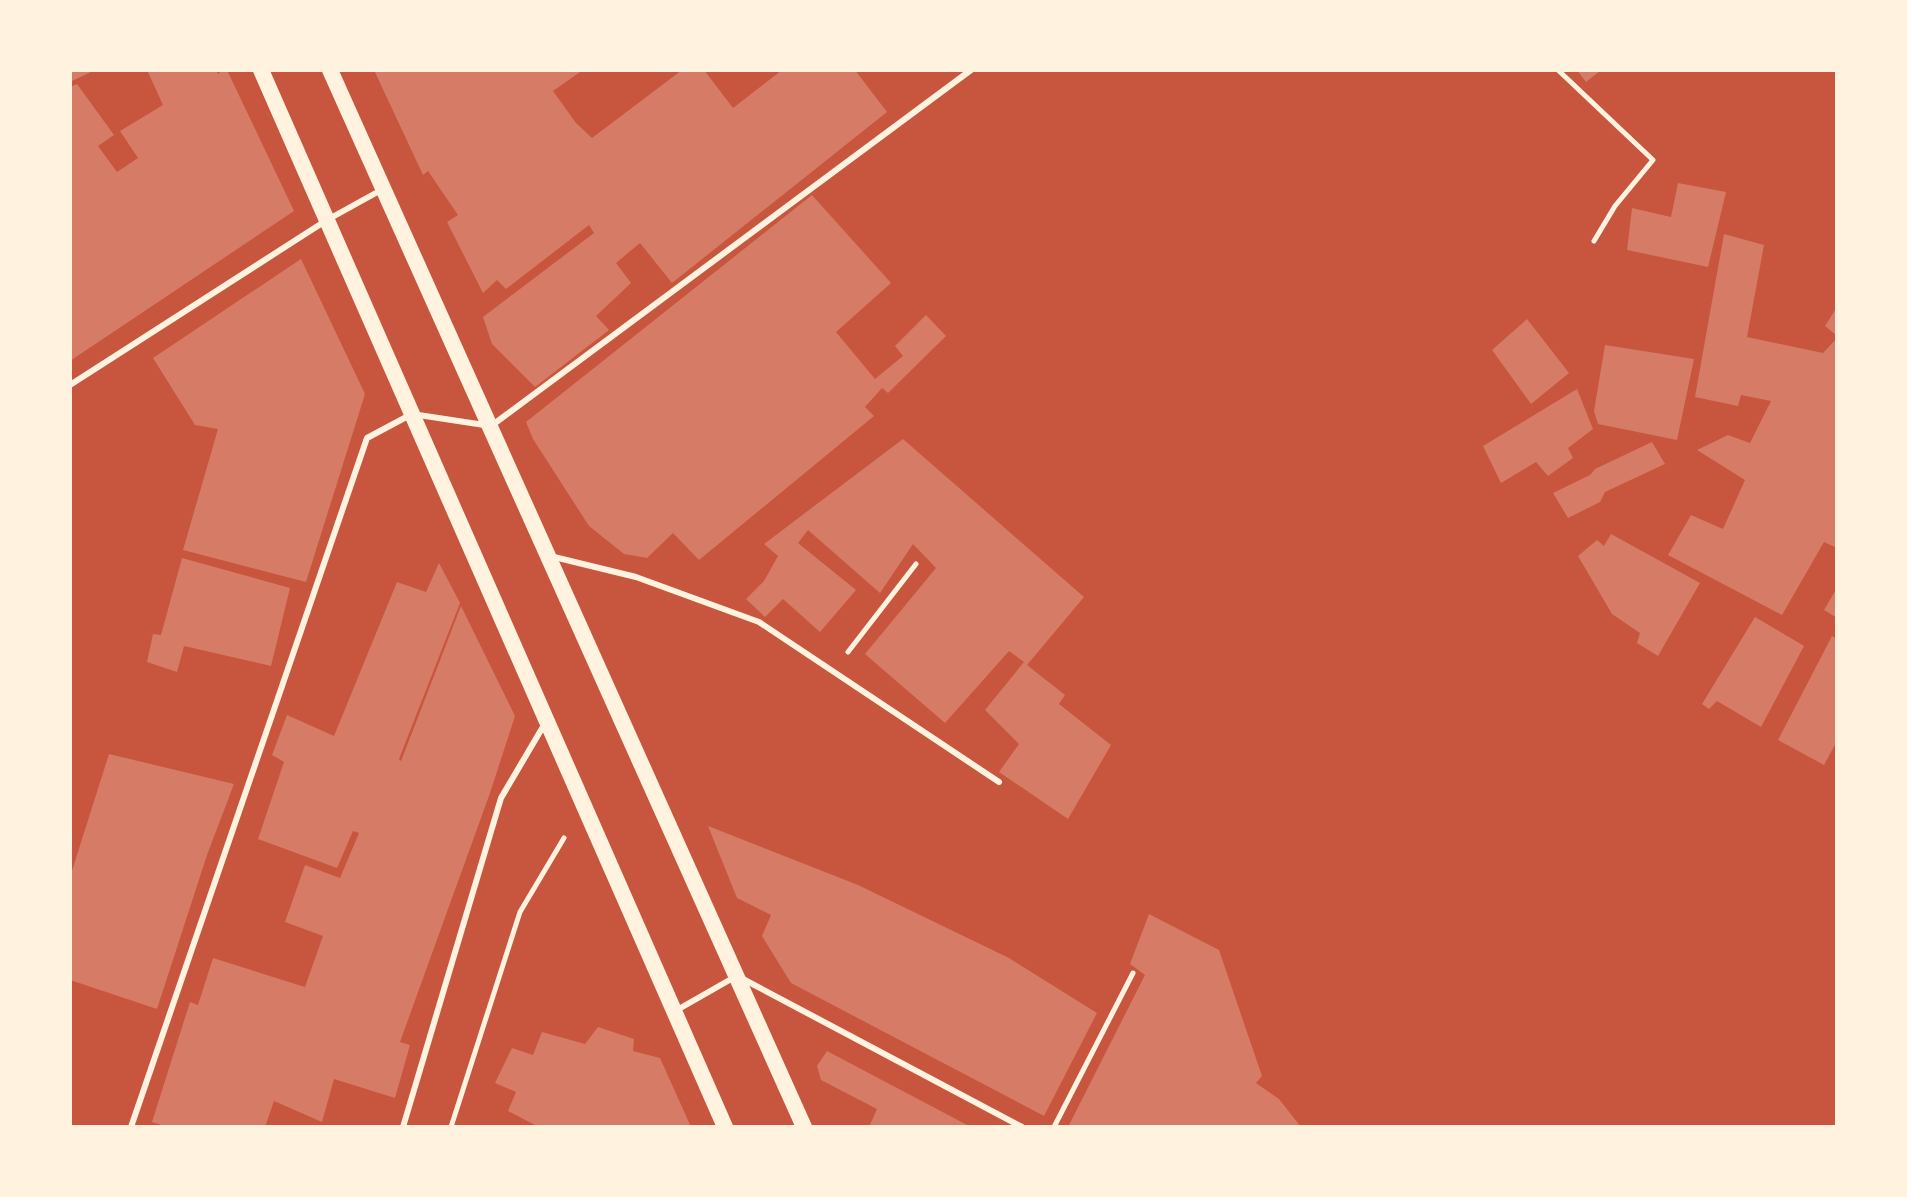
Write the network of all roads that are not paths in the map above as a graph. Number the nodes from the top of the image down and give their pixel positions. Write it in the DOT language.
graph roads {
  1 [pos="261,70"];
  2 [pos="330,70"];
  3 [pos="971,70"];
  4 [pos="383,189"];
  5 [pos="327,220"];
  6 [pos="70,385"];
  7 [pos="412,414"];
  8 [pos="491,426"];
  9 [pos="547,555"];
  10 [pos="548,719"];
  11 [pos="999,782"];
  12 [pos="736,976"];
  13 [pos="674,1012"];
  14 [pos="131,1127"];
  15 [pos="403,1127"];
  16 [pos="725,1127"];
  17 [pos="804,1127"];
  18 [pos="1022,1127"];
  1 -- 5 [label="main road"];
  2 -- 4 [label="main road"];
  3 -- 8 [label="lane"];
  4 -- 5 [label="lane"];
  4 -- 8 [label="main road"];
  5 -- 6 [label="lane"];
  5 -- 7 [label="main road"];
  7 -- 8 [label="lane"];
  7 -- 10 [label="main road"];
  7 -- 14 [label="lane"];
  8 -- 9 [label="main road"];
  9 -- 11 [label="lane"];
  9 -- 12 [label="main road"];
  10 -- 13 [label="main road"];
  10 -- 15 [label="lane"];
  12 -- 13 [label="lane"];
  12 -- 17 [label="main road"];
  12 -- 18 [label="lane"];
  13 -- 16 [label="main road"];
}
